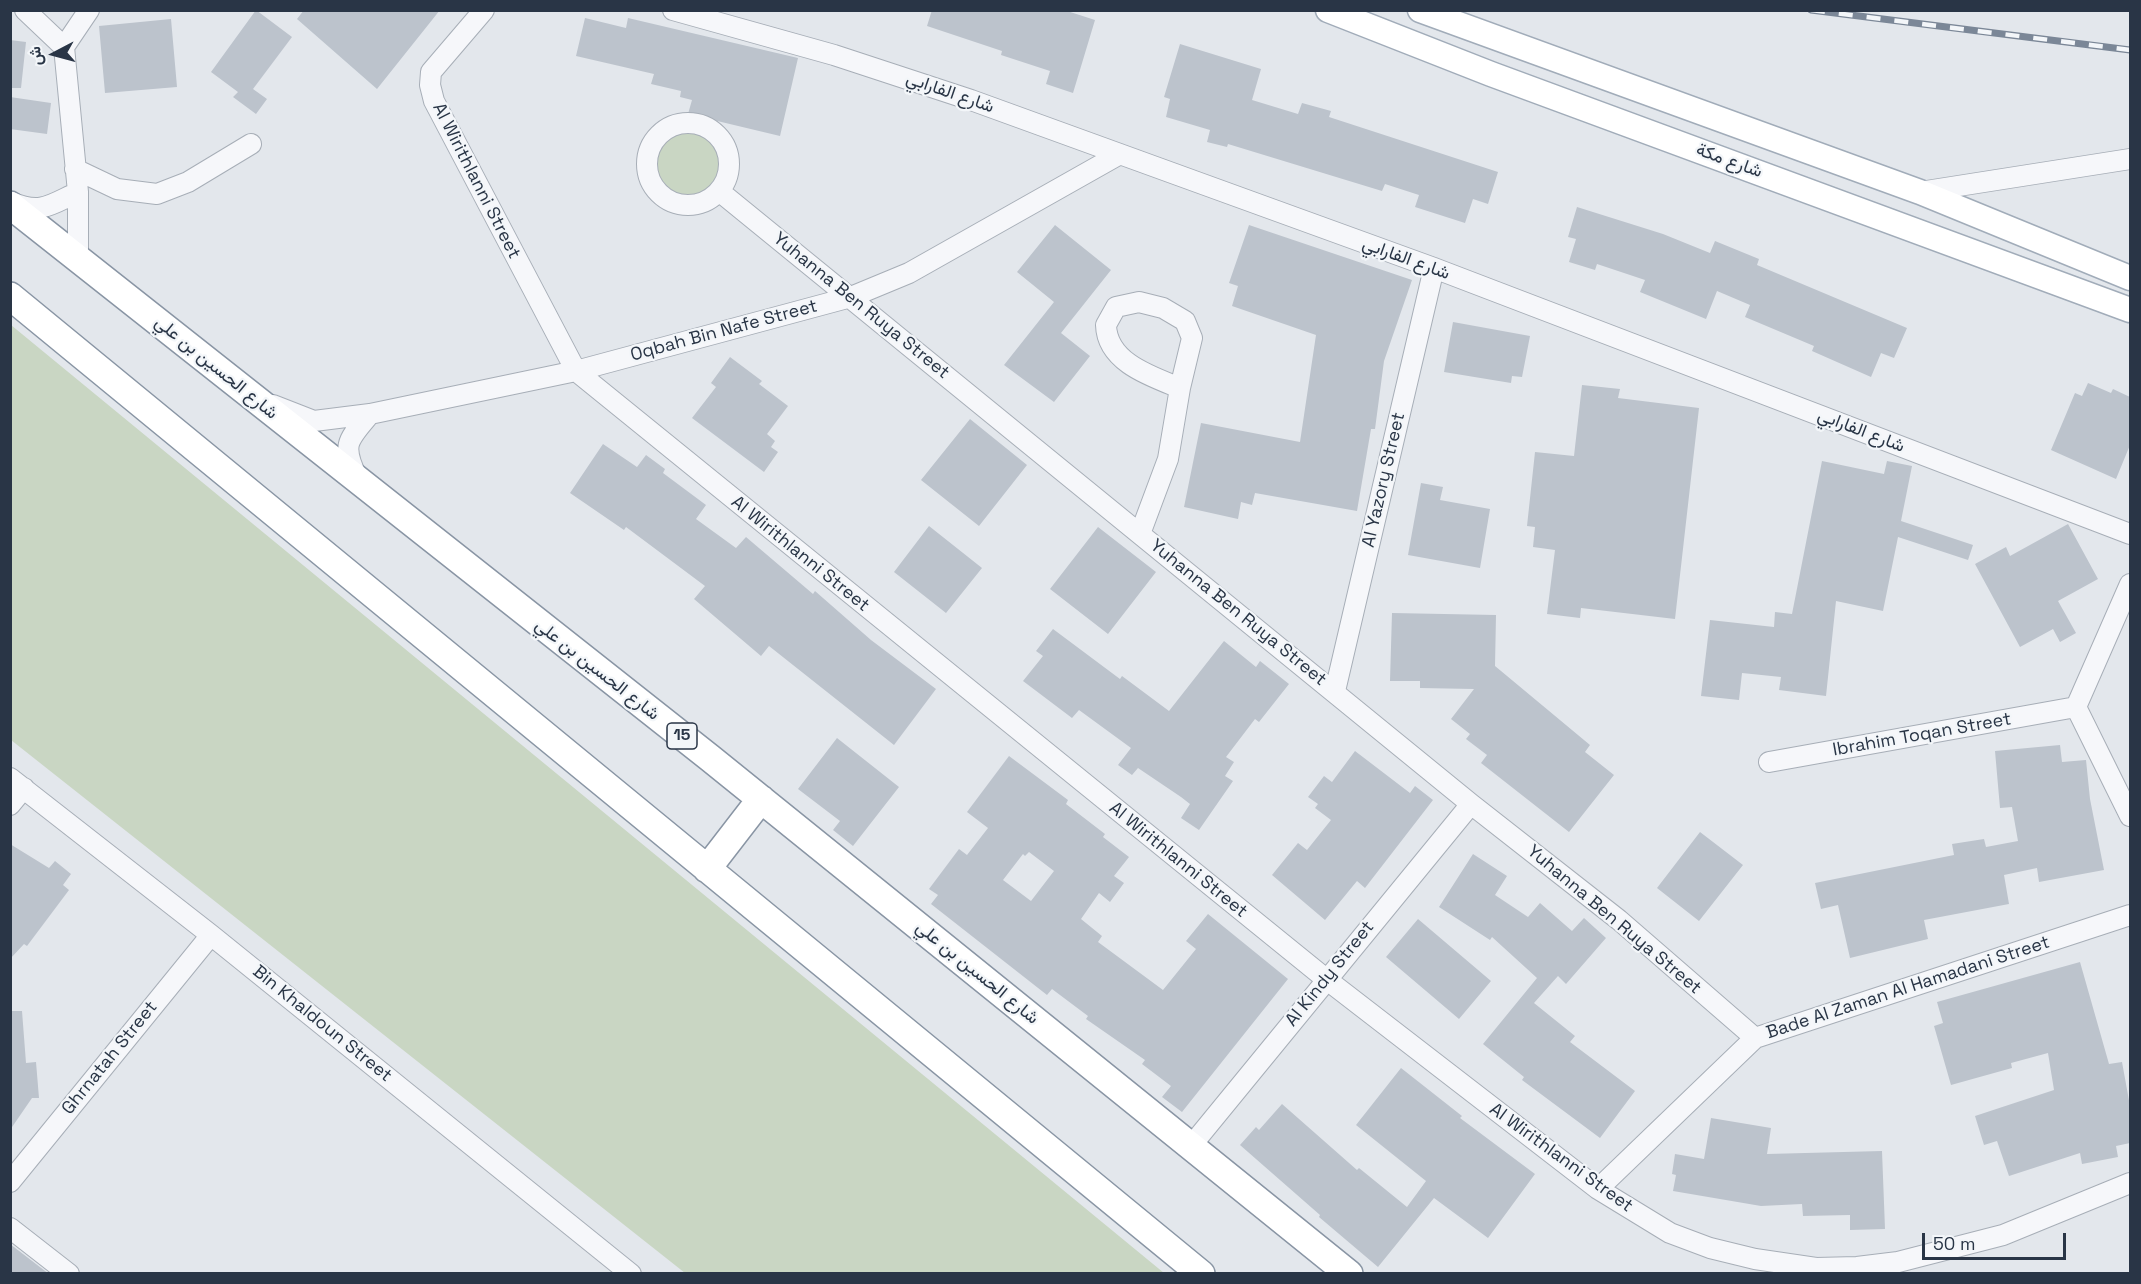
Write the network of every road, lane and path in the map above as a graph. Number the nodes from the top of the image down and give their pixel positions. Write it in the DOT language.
graph roads {
  1 [pos="25,10"];
  2 [pos="89,10"];
  3 [pos="484,10"];
  4 [pos="673,10"];
  5 [pos="1420,10"];
  6 [pos="1441,10"];
  7 [pos="1328,11"];
  8 [pos="1470,28"];
  9 [pos="64,47"];
  10 [pos="251,144"];
  11 [pos="1120,154"];
  12 [pos="2130,159"];
  13 [pos="75,169"];
  14 [pos="719,191"];
  15 [pos="78,192"];
  16 [pos="1920,192"];
  17 [pos="10,204"];
  18 [pos="78,257"];
  19 [pos="1434,268"];
  20 [pos="2130,278"];
  21 [pos="10,296"];
  22 [pos="851,297"];
  23 [pos="2130,310"];
  24 [pos="576,370"];
  25 [pos="1180,388"];
  26 [pos="253,398"];
  27 [pos="370,414"];
  28 [pos="360,484"];
  29 [pos="1140,534"];
  30 [pos="2130,534"];
  31 [pos="2130,584"];
  32 [pos="1335,691"];
  33 [pos="2076,707"];
  34 [pos="1769,762"];
  35 [pos="17,783"];
  36 [pos="760,799"];
  37 [pos="1471,804"];
  38 [pos="10,805"];
  39 [pos="2130,816"];
  40 [pos="707,869"];
  41 [pos="2130,915"];
  42 [pos="211,935"];
  43 [pos="1326,979"];
  44 [pos="1755,1038"];
  45 [pos="1191,1146"];
  46 [pos="10,1182"];
  47 [pos="2130,1183"];
  48 [pos="1598,1189"];
  49 [pos="10,1228"];
  50 [pos="69,1274"];
  51 [pos="631,1274"];
  52 [pos="1201,1274"];
  53 [pos="1349,1274"];
  1 -- 9 [label="street"];
  2 -- 9 [label="street"];
  3 -- 24 [label="street, Al Wirithlanni Street"];
  4 -- 11 [label="street, شارع الفارابي"];
  5 -- 8 [label="main road, شارع مكة"];
  6 -- 8 [label="street"];
  7 -- 23 [label="main road, شارع مكة"];
  8 -- 16 [label="main road, شارع مكة"];
  9 -- 13 [label="street"];
  10 -- 13 [label="street"];
  11 -- 19 [label="street, شارع الفارابي"];
  11 -- 22 [label="street, Oqbah Bin Nafe Street"];
  12 -- 16 [label="street"];
  13 -- 15 [label="street"];
  14 -- 14 [label="street"];
  14 -- 22 [label="street, Yuhanna Ben Ruya Street"];
  15 -- 17 [label="street"];
  15 -- 18 [label="street"];
  16 -- 20 [label="main road, شارع مكة"];
  17 -- 18 [label="highway, شارع الحسين بن علي / 15"];
  18 -- 26 [label="highway, شارع الحسين بن علي / 15"];
  19 -- 30 [label="street, شارع الفارابي"];
  19 -- 32 [label="street, Al Yazory Street"];
  21 -- 40 [label="highway"];
  22 -- 24 [label="street, Oqbah Bin Nafe Street"];
  22 -- 29 [label="street, Yuhanna Ben Ruya Street"];
  24 -- 27 [label="street, Oqbah Bin Nafe Street"];
  24 -- 43 [label="street, Al Wirithlanni Street"];
  25 -- 25 [label="street"];
  25 -- 29 [label="street"];
  26 -- 27 [label="street, Oqbah Bin Nafe Street"];
  26 -- 28 [label="highway, شارع الحسين بن علي / 15"];
  27 -- 28 [label="street"];
  28 -- 36 [label="highway, شارع الحسين بن علي / 15"];
  29 -- 32 [label="street, Yuhanna Ben Ruya Street"];
  31 -- 33 [label="street"];
  32 -- 37 [label="street, Yuhanna Ben Ruya Street"];
  33 -- 34 [label="street, Ibrahim Toqan Street"];
  33 -- 39 [label="street"];
  35 -- 38 [label="street"];
  35 -- 42 [label="street, Bin Khaldoun Street"];
  36 -- 40 [label="highway"];
  36 -- 45 [label="highway, شارع الحسين بن علي / 15"];
  37 -- 43 [label="street, Al Kindy Street"];
  37 -- 44 [label="street, Yuhanna Ben Ruya Street"];
  40 -- 52 [label="highway"];
  41 -- 44 [label="street, Bade Al Zaman Al Hamadani Street"];
  42 -- 46 [label="street, Ghrnatah Street"];
  42 -- 51 [label="street, Bin Khaldoun Street"];
  43 -- 45 [label="street, Al Kindy Street"];
  43 -- 48 [label="street, Al Wirithlanni Street"];
  44 -- 48 [label="street, Bade Al Zaman Al Hamadani Street"];
  45 -- 53 [label="highway, شارع الحسين بن علي / 15"];
  47 -- 48 [label="street, Al Wirithlanni Street"];
  49 -- 50 [label="street"];
}
